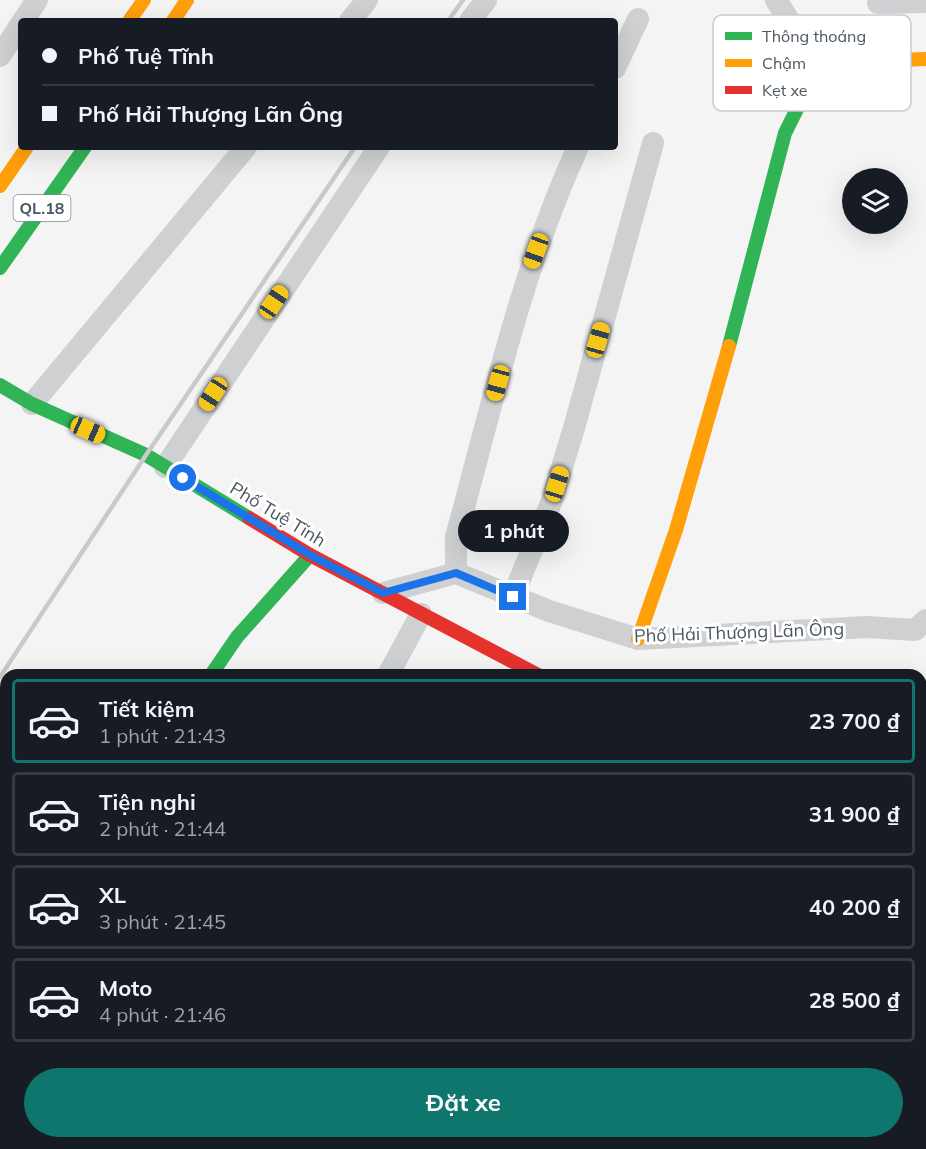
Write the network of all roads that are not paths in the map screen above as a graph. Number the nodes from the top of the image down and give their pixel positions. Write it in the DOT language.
graph roads {
  1 [pos="37,0"];
  2 [pos="144,0"];
  3 [pos="367,0"];
  4 [pos="486,0"];
  5 [pos="776,0"];
  6 [pos="926,2"];
  7 [pos="878,3"];
  8 [pos="786,15"];
  9 [pos="25,18"];
  10 [pos="131,18"];
  11 [pos="352,18"];
  12 [pos="472,18"];
  13 [pos="638,19"];
  14 [pos="18,29"];
  15 [pos="0,56"];
  16 [pos="926,59"];
  17 [pos="911,60"];
  18 [pos="618,62"];
  19 [pos="796,111"];
  20 [pos="653,143"];
  21 [pos="25,150"];
  22 [pos="83,150"];
  23 [pos="244,150"];
  24 [pos="377,150"];
  25 [pos="577,150"];
  26 [pos="0,186"];
  27 [pos="0,268"];
  28 [pos="0,386"];
  29 [pos="32,404"];
  30 [pos="165,467"];
  31 [pos="310,555"];
  32 [pos="456,573"];
  33 [pos="383,593"];
  34 [pos="513,597"];
  35 [pos="421,614"];
  36 [pos="922,628"];
  37 [pos="638,639"];
  38 [pos="215,669"];
  39 [pos="391,669"];
  40 [pos="526,669"];
  1 -- 9 [label="street"];
  2 -- 10 [label="main road"];
  3 -- 11 [label="street"];
  4 -- 12 [label="street"];
  5 -- 8 [label="street"];
  6 -- 7 [label="street"];
  13 -- 18 [label="street"];
  14 -- 15 [label="street"];
  16 -- 17 [label="main road"];
  19 -- 37 [label="main road"];
  20 -- 34 [label="street"];
  21 -- 26 [label="main road, QL.18"];
  22 -- 27 [label="main road, QL.18"];
  23 -- 29 [label="street"];
  24 -- 30 [label="street"];
  25 -- 32 [label="street"];
  28 -- 29 [label="main road, Phố Tuệ Tĩnh"];
  29 -- 30 [label="main road, Phố Tuệ Tĩnh"];
  30 -- 31 [label="main road, Phố Tuệ Tĩnh"];
  31 -- 33 [label="main road, Phố Tuệ Tĩnh"];
  31 -- 38 [label="main road"];
  32 -- 33 [label="street"];
  32 -- 34 [label="street, Phố Hải Thượng Lãn Ông"];
  33 -- 35 [label="main road, Phố Tuệ Tĩnh"];
  34 -- 37 [label="street, Phố Hải Thượng Lãn Ông"];
  35 -- 39 [label="street"];
  35 -- 40 [label="main road, Phố Tuệ Tĩnh"];
  36 -- 37 [label="street, Phố Hải Thượng Lãn Ông"];
}
